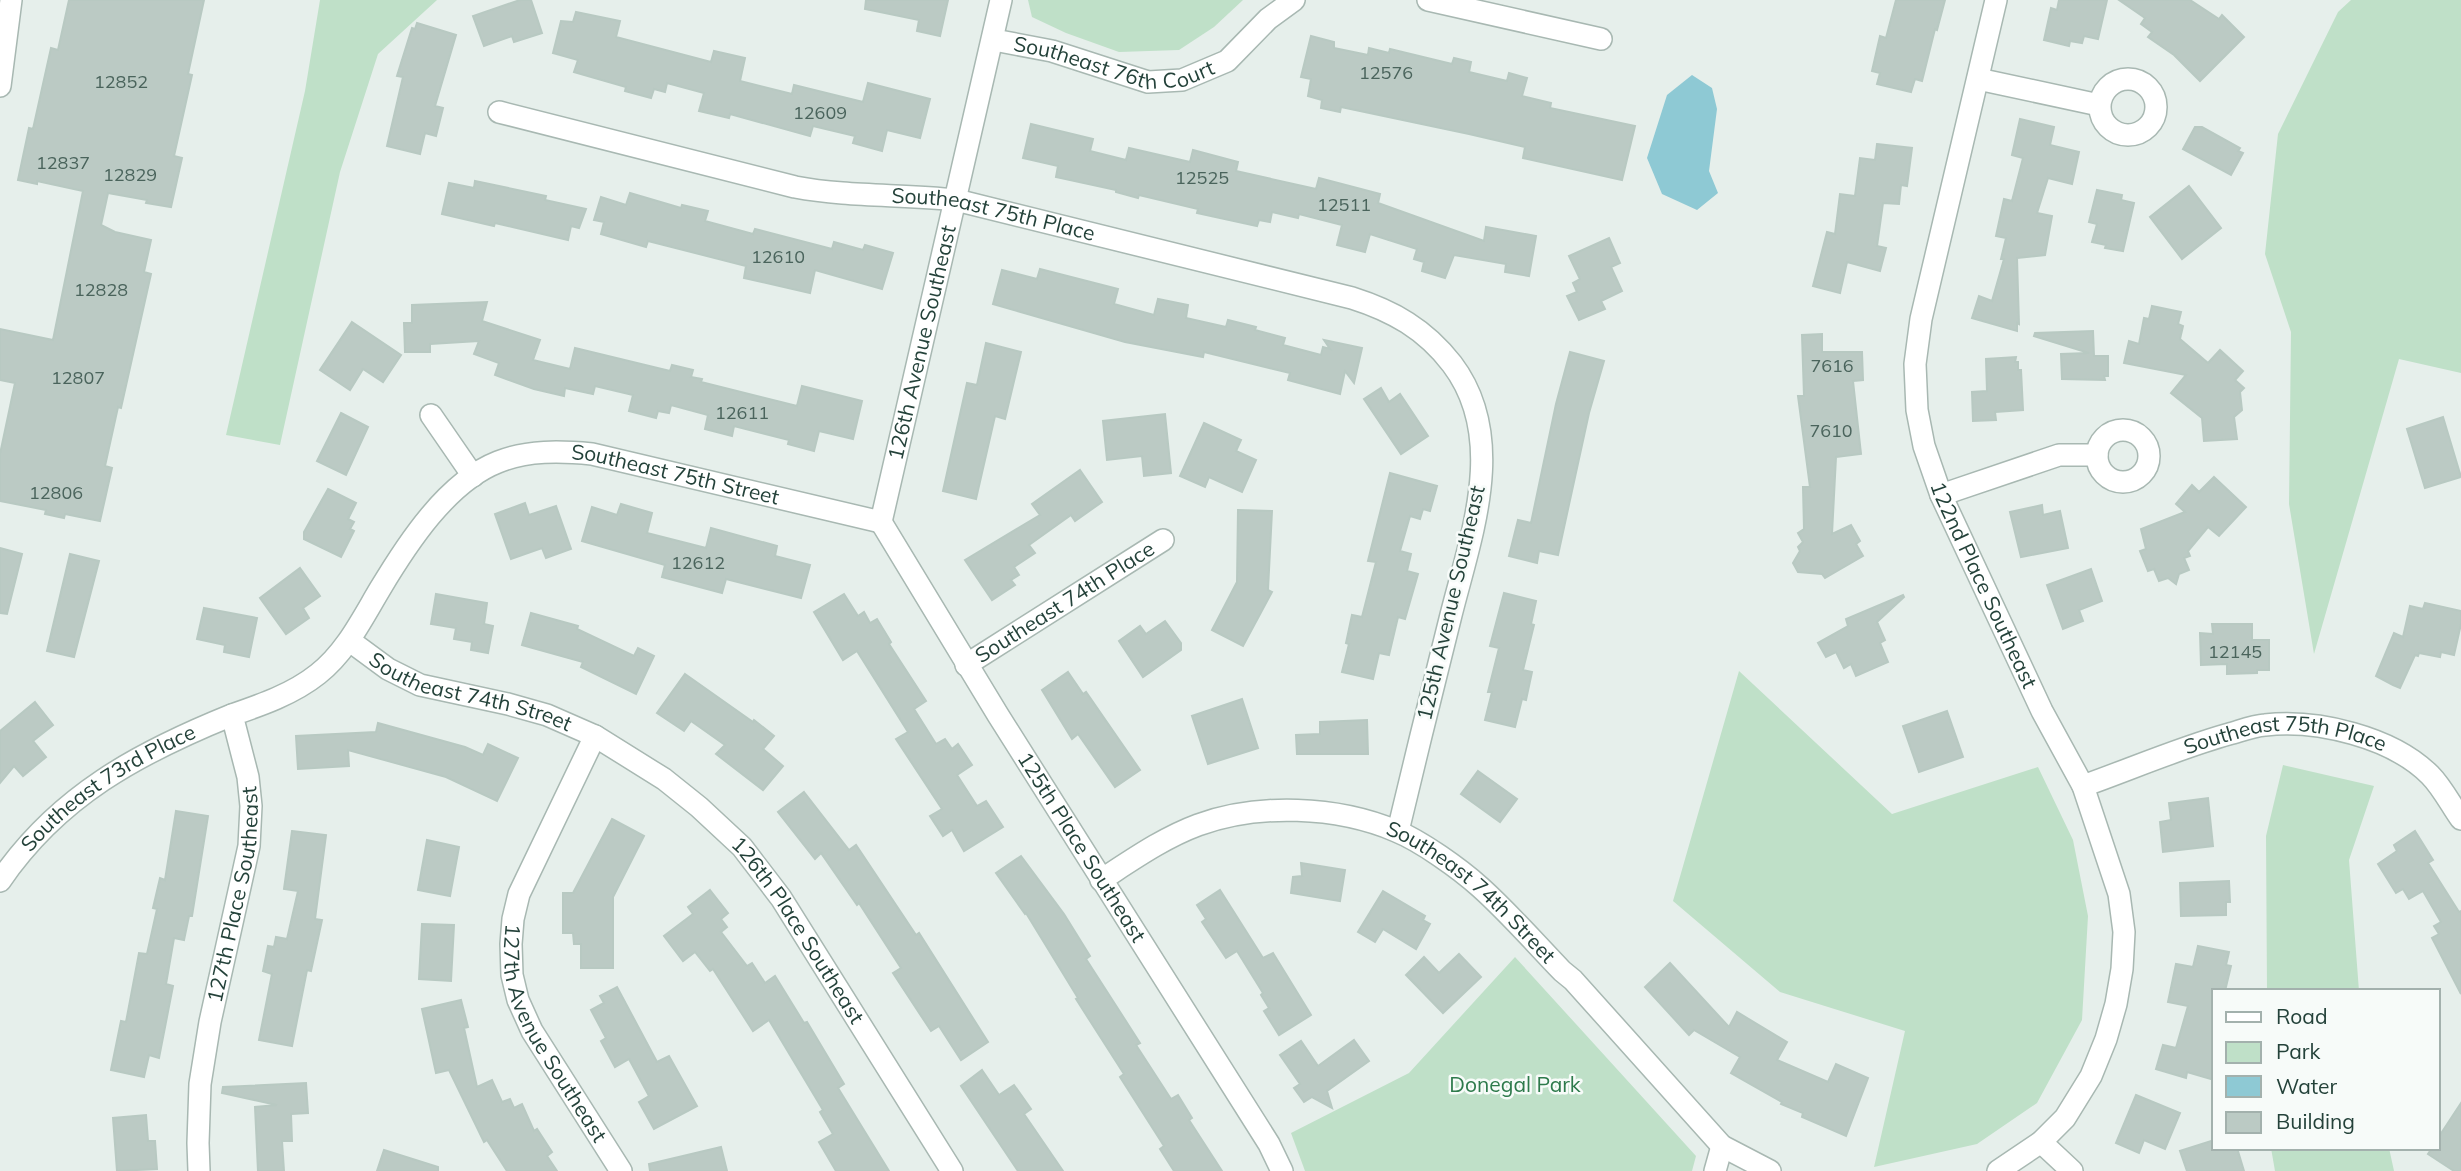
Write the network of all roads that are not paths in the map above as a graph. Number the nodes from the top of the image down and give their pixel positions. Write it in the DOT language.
graph roads {
  1 [pos="10,0"];
  2 [pos="1001,0"];
  3 [pos="1294,0"];
  4 [pos="1428,0"];
  5 [pos="1996,0"];
  6 [pos="1601,39"];
  7 [pos="993,40"];
  8 [pos="1978,79"];
  9 [pos="0,86"];
  10 [pos="2099,105"];
  11 [pos="499,112"];
  12 [pos="956,200"];
  13 [pos="1461,376"];
  14 [pos="431,415"];
  15 [pos="2096,455"];
  16 [pos="473,476"];
  17 [pos="1941,495"];
  18 [pos="881,522"];
  19 [pos="1163,540"];
  20 [pos="350,641"];
  21 [pos="966,664"];
  22 [pos="232,715"];
  23 [pos="596,736"];
  24 [pos="2082,786"];
  25 [pos="2461,818"];
  26 [pos="1398,831"];
  27 [pos="1101,880"];
  28 [pos="0,881"];
  29 [pos="2041,1142"];
  30 [pos="1722,1146"];
  31 [pos="199,1171"];
  32 [pos="621,1171"];
  33 [pos="952,1171"];
  34 [pos="1282,1171"];
  35 [pos="1715,1171"];
  36 [pos="1770,1171"];
  37 [pos="1998,1171"];
  38 [pos="2072,1171"];
  1 -- 9 [label="street"];
  2 -- 7 [label="street, 126th Avenue Southeast"];
  3 -- 7 [label="street, Southeast 76th Court"];
  4 -- 6 [label="street"];
  5 -- 8 [label="street, 122nd Place Southeast"];
  7 -- 12 [label="street, 126th Avenue Southeast"];
  8 -- 10 [label="street"];
  8 -- 17 [label="street, 122nd Place Southeast"];
  11 -- 12 [label="street, Southeast 75th Place"];
  12 -- 13 [label="street, Southeast 75th Place"];
  12 -- 18 [label="street, 126th Avenue Southeast"];
  13 -- 26 [label="street, 125th Avenue Southeast"];
  14 -- 16 [label="street"];
  15 -- 17 [label="street"];
  16 -- 18 [label="street, Southeast 75th Street"];
  16 -- 20 [label="street"];
  17 -- 24 [label="street, 122nd Place Southeast"];
  18 -- 21 [label="street, 125th Place Southeast"];
  19 -- 21 [label="street, Southeast 74th Place"];
  20 -- 22 [label="street"];
  20 -- 23 [label="street, Southeast 74th Street"];
  21 -- 27 [label="street, 125th Place Southeast"];
  22 -- 28 [label="street, Southeast 73rd Place"];
  22 -- 31 [label="street, 127th Place Southeast"];
  23 -- 32 [label="street, 127th Avenue Southeast"];
  23 -- 33 [label="street, 126th Place Southeast"];
  24 -- 25 [label="street, Southeast 75th Place"];
  24 -- 29 [label="street, 122nd Place Southeast"];
  26 -- 27 [label="street, Southeast 74th Street"];
  26 -- 30 [label="street, Southeast 74th Street"];
  27 -- 34 [label="street, 125th Place Southeast"];
  29 -- 37 [label="street"];
  29 -- 38 [label="street"];
  30 -- 35 [label="street"];
  30 -- 36 [label="street, Southeast 74th Street"];
}
